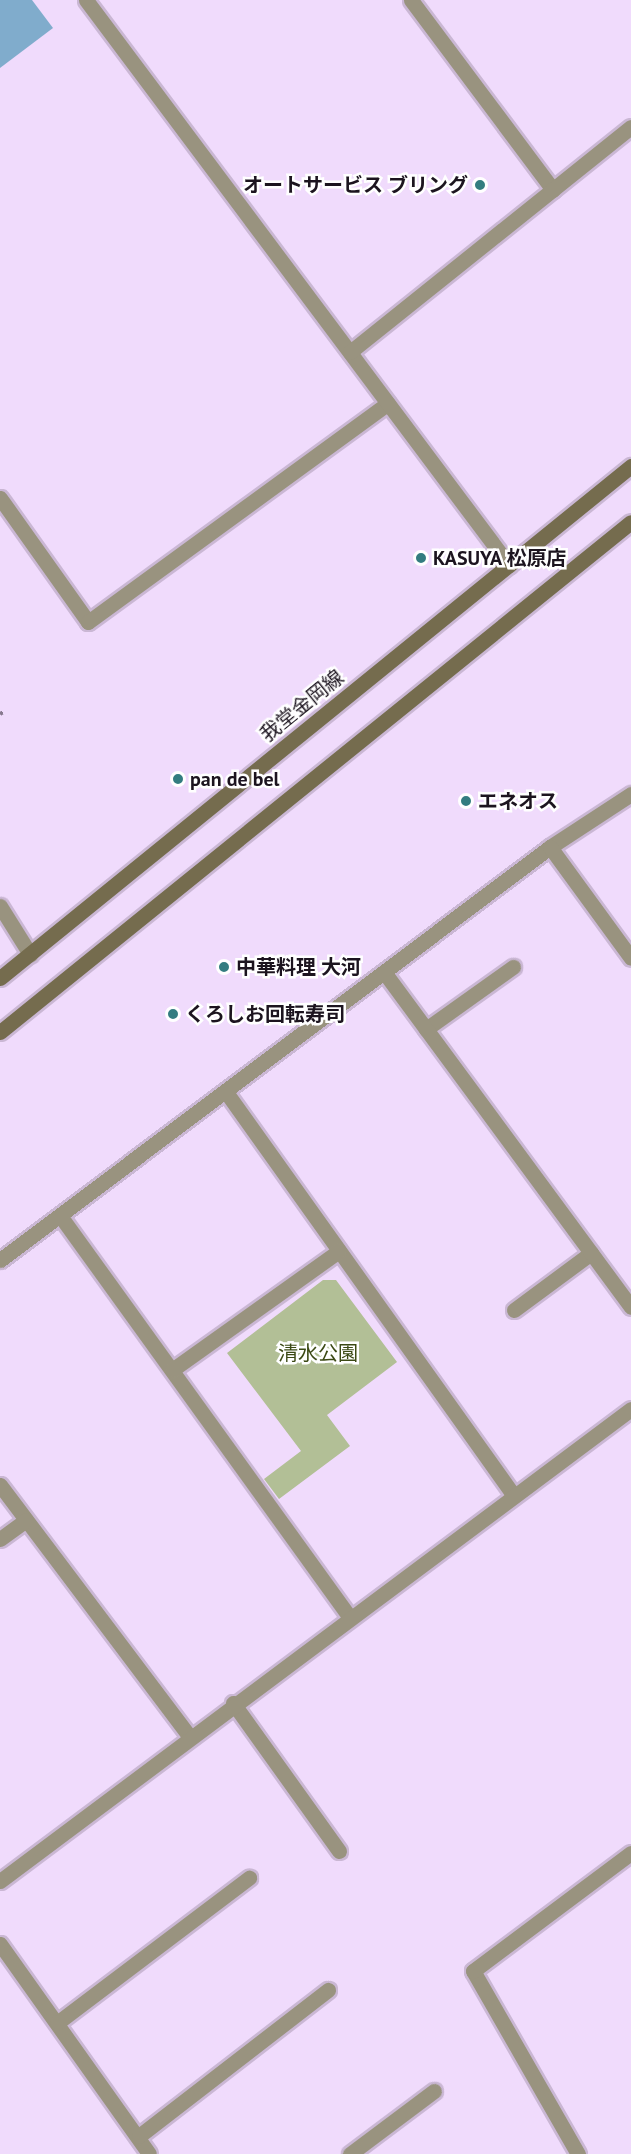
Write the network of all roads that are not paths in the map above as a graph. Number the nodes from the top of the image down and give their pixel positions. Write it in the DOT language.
graph roads {
  1 [pos="86,0"];
  2 [pos="411,0"];
  3 [pos="631,127"];
  4 [pos="553,190"];
  5 [pos="350,352"];
  6 [pos="388,403"];
  7 [pos="631,466"];
  8 [pos="0,498"];
  9 [pos="631,522"];
  10 [pos="509,565"];
  11 [pos="631,794"];
  12 [pos="550,847"];
  13 [pos="0,906"];
  14 [pos="30,954"];
  15 [pos="631,958"];
  16 [pos="513,967"];
  17 [pos="384,972"];
  18 [pos="0,978"];
  19 [pos="426,1029"];
  20 [pos="0,1032"];
  21 [pos="226,1092"];
  22 [pos="61,1216"];
  23 [pos="339,1251"];
  24 [pos="591,1253"];
  25 [pos="0,1260"];
  26 [pos="631,1307"];
  27 [pos="514,1310"];
  28 [pos="172,1370"];
  29 [pos="631,1409"];
  30 [pos="0,1485"];
  31 [pos="514,1496"];
  32 [pos="26,1520"];
  33 [pos="0,1539"];
  34 [pos="349,1617"];
  35 [pos="233,1703"];
  36 [pos="189,1736"];
  37 [pos="339,1851"];
  38 [pos="631,1853"];
  39 [pos="249,1878"];
  40 [pos="0,1881"];
  41 [pos="0,1944"];
  42 [pos="328,1990"];
  43 [pos="57,2023"];
  44 [pos="434,2091"];
  45 [pos="139,2136"];
  46 [pos="149,2154"];
  47 [pos="350,2154"];
  48 [pos="578,2154"];
  1 -- 5 [label="street"];
  2 -- 4 [label="street"];
  3 -- 4 [label="street"];
  4 -- 5 [label="street"];
  5 -- 6 [label="street"];
  6 -- 8 [label="street"];
  6 -- 10 [label="street"];
  7 -- 10 [label="main road, 我堂金岡線"];
  9 -- 20 [label="main road"];
  10 -- 14 [label="main road, 我堂金岡線"];
  11 -- 12 [label="street"];
  12 -- 15 [label="street"];
  12 -- 17 [label="street"];
  13 -- 14 [label="street"];
  14 -- 18 [label="main road, 我堂金岡線"];
  16 -- 19 [label="street"];
  17 -- 19 [label="street"];
  17 -- 21 [label="street"];
  19 -- 24 [label="street"];
  21 -- 22 [label="street"];
  21 -- 23 [label="street"];
  22 -- 25 [label="street"];
  22 -- 28 [label="street"];
  23 -- 28 [label="street"];
  23 -- 31 [label="street"];
  24 -- 26 [label="street"];
  24 -- 27 [label="street"];
  28 -- 34 [label="street"];
  29 -- 31 [label="street"];
  30 -- 32 [label="street"];
  31 -- 34 [label="street"];
  32 -- 33 [label="street"];
  32 -- 36 [label="street"];
  34 -- 35 [label="street"];
  35 -- 36 [label="street"];
  35 -- 37 [label="street"];
  36 -- 40 [label="street"];
  38 -- 48 [label="street"];
  39 -- 43 [label="street"];
  41 -- 43 [label="street"];
  42 -- 45 [label="street"];
  43 -- 45 [label="street"];
  44 -- 47 [label="street"];
  45 -- 46 [label="street"];
}
